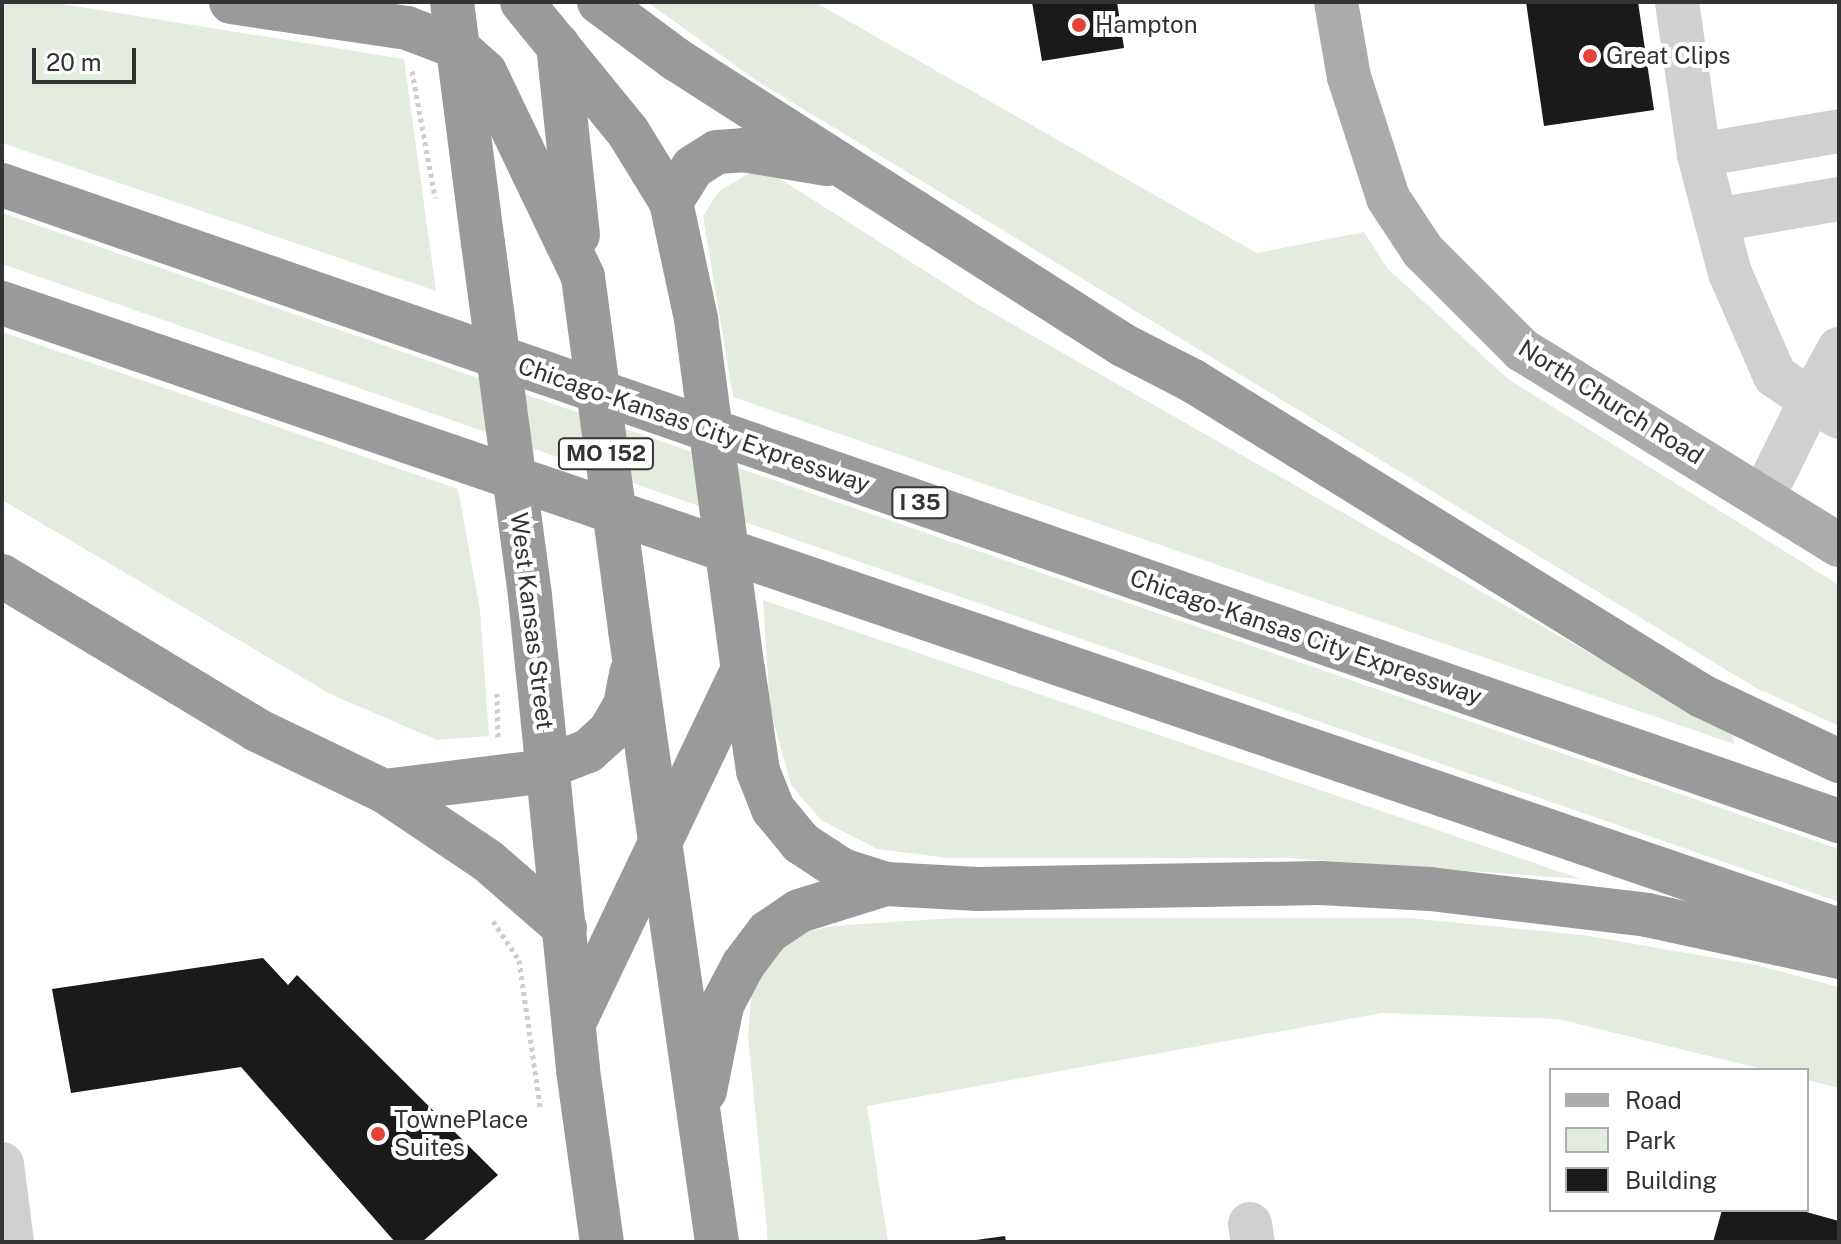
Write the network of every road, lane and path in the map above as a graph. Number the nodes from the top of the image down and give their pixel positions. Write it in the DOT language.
graph roads {
  1 [pos="452,2"];
  2 [pos="522,2"];
  3 [pos="554,2"];
  4 [pos="599,2"];
  5 [pos="1336,2"];
  6 [pos="1677,2"];
  7 [pos="254,3"];
  8 [pos="407,28"];
  9 [pos="457,47"];
  10 [pos="558,48"];
  11 [pos="1839,131"];
  12 [pos="1699,155"];
  13 [pos="845,168"];
  14 [pos="2,185"];
  15 [pos="1839,199"];
  16 [pos="435,202"];
  17 [pos="671,202"];
  18 [pos="1716,220"];
  19 [pos="583,277"];
  20 [pos="2,303"];
  21 [pos="1839,349"];
  22 [pos="1825,409"];
  23 [pos="1763,497"];
  24 [pos="1839,545"];
  25 [pos="2,576"];
  26 [pos="632,644"];
  27 [pos="743,669"];
  28 [pos="1839,761"];
  29 [pos="550,768"];
  30 [pos="384,791"];
  31 [pos="1839,821"];
  32 [pos="659,853"];
  33 [pos="886,884"];
  34 [pos="565,928"];
  35 [pos="1839,930"];
  36 [pos="1839,957"];
  37 [pos="575,1021"];
  38 [pos="699,1124"];
  39 [pos="2,1164"];
  40 [pos="8,1224"];
  41 [pos="602,1242"];
  42 [pos="717,1242"];
  1 -- 9 [label="highway, West Kansas Street"];
  2 -- 10 [label="highway"];
  3 -- 10 [label="highway, MO 152"];
  4 -- 13 [label="highway"];
  5 -- 23 [label="main road, North Church Road"];
  6 -- 12 [label="street"];
  7 -- 8 [label="highway"];
  8 -- 9 [label="highway"];
  8 -- 16 [label="path"];
  9 -- 19 [label="highway"];
  9 -- 29 [label="highway, West Kansas Street, bridge"];
  10 -- 17 [label="highway"];
  10 -- 19 [label="highway, MO 152"];
  11 -- 12 [label="street"];
  12 -- 18 [label="street"];
  13 -- 17 [label="highway"];
  13 -- 28 [label="highway"];
  14 -- 31 [label="highway, Chicago-Kansas City Expressway / I 35"];
  15 -- 18 [label="street"];
  17 -- 27 [label="highway, bridge"];
  18 -- 22 [label="street"];
  19 -- 26 [label="highway, MO 152, bridge"];
  20 -- 35 [label="highway"];
  21 -- 22 [label="street"];
  22 -- 23 [label="street"];
  23 -- 24 [label="main road, North Church Road"];
  25 -- 30 [label="highway"];
  26 -- 29 [label="highway"];
  26 -- 32 [label="highway"];
  27 -- 32 [label="highway"];
  27 -- 33 [label="highway"];
  29 -- 30 [label="highway"];
  29 -- 34 [label="highway, West Kansas Street"];
  30 -- 34 [label="highway"];
  32 -- 37 [label="highway"];
  32 -- 38 [label="highway"];
  33 -- 36 [label="highway"];
  33 -- 38 [label="highway"];
  34 -- 37 [label="highway, West Kansas Street"];
  37 -- 41 [label="highway, West Kansas Street"];
  38 -- 42 [label="highway"];
  39 -- 40 [label="street"];
}
